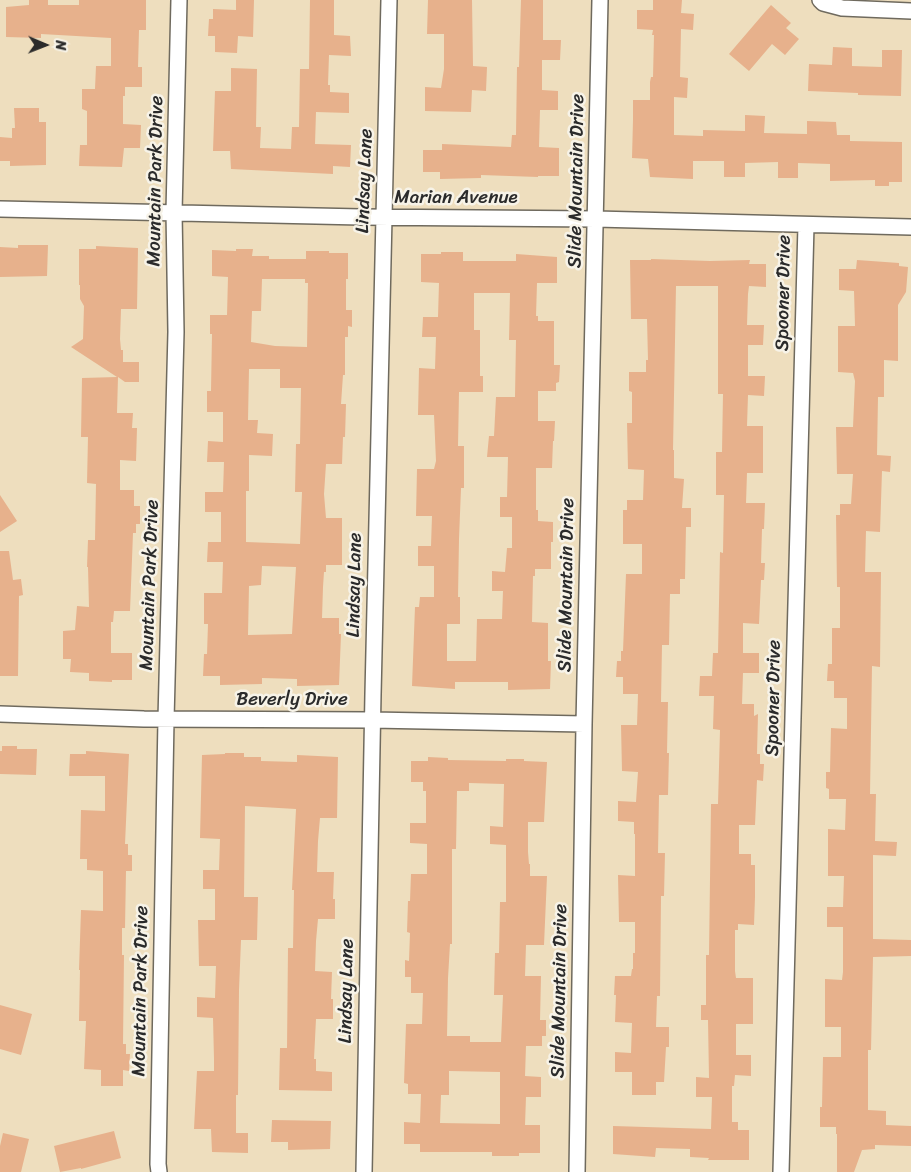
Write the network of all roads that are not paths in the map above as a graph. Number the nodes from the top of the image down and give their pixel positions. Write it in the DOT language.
graph roads {
  1 [pos="179,0"];
  2 [pos="389,0"];
  3 [pos="600,0"];
  4 [pos="820,0"];
  5 [pos="911,11"];
  6 [pos="0,208"];
  7 [pos="174,212"];
  8 [pos="384,217"];
  9 [pos="596,219"];
  10 [pos="806,225"];
  11 [pos="911,227"];
  12 [pos="0,714"];
  13 [pos="166,719"];
  14 [pos="372,720"];
  15 [pos="584,724"];
  16 [pos="159,1172"];
  17 [pos="364,1172"];
  18 [pos="577,1172"];
  19 [pos="782,1172"];
  1 -- 7 [label="street, Mountain Park Drive"];
  2 -- 8 [label="street, Lindsay Lane"];
  3 -- 9 [label="street, Slide Mountain Drive"];
  4 -- 5 [label="street"];
  6 -- 7 [label="street, Marian Avenue"];
  7 -- 8 [label="street, Marian Avenue"];
  7 -- 13 [label="street, Mountain Park Drive"];
  8 -- 9 [label="street, Marian Avenue"];
  8 -- 14 [label="street, Lindsay Lane"];
  9 -- 10 [label="street, Marian Avenue"];
  9 -- 15 [label="street, Slide Mountain Drive"];
  10 -- 11 [label="street, Marian Avenue"];
  10 -- 19 [label="street, Spooner Drive"];
  12 -- 13 [label="street, Beverly Drive"];
  13 -- 14 [label="street, Beverly Drive"];
  13 -- 16 [label="street, Mountain Park Drive"];
  14 -- 15 [label="street, Beverly Drive"];
  14 -- 17 [label="street, Lindsay Lane"];
  15 -- 18 [label="street, Slide Mountain Drive"];
}
